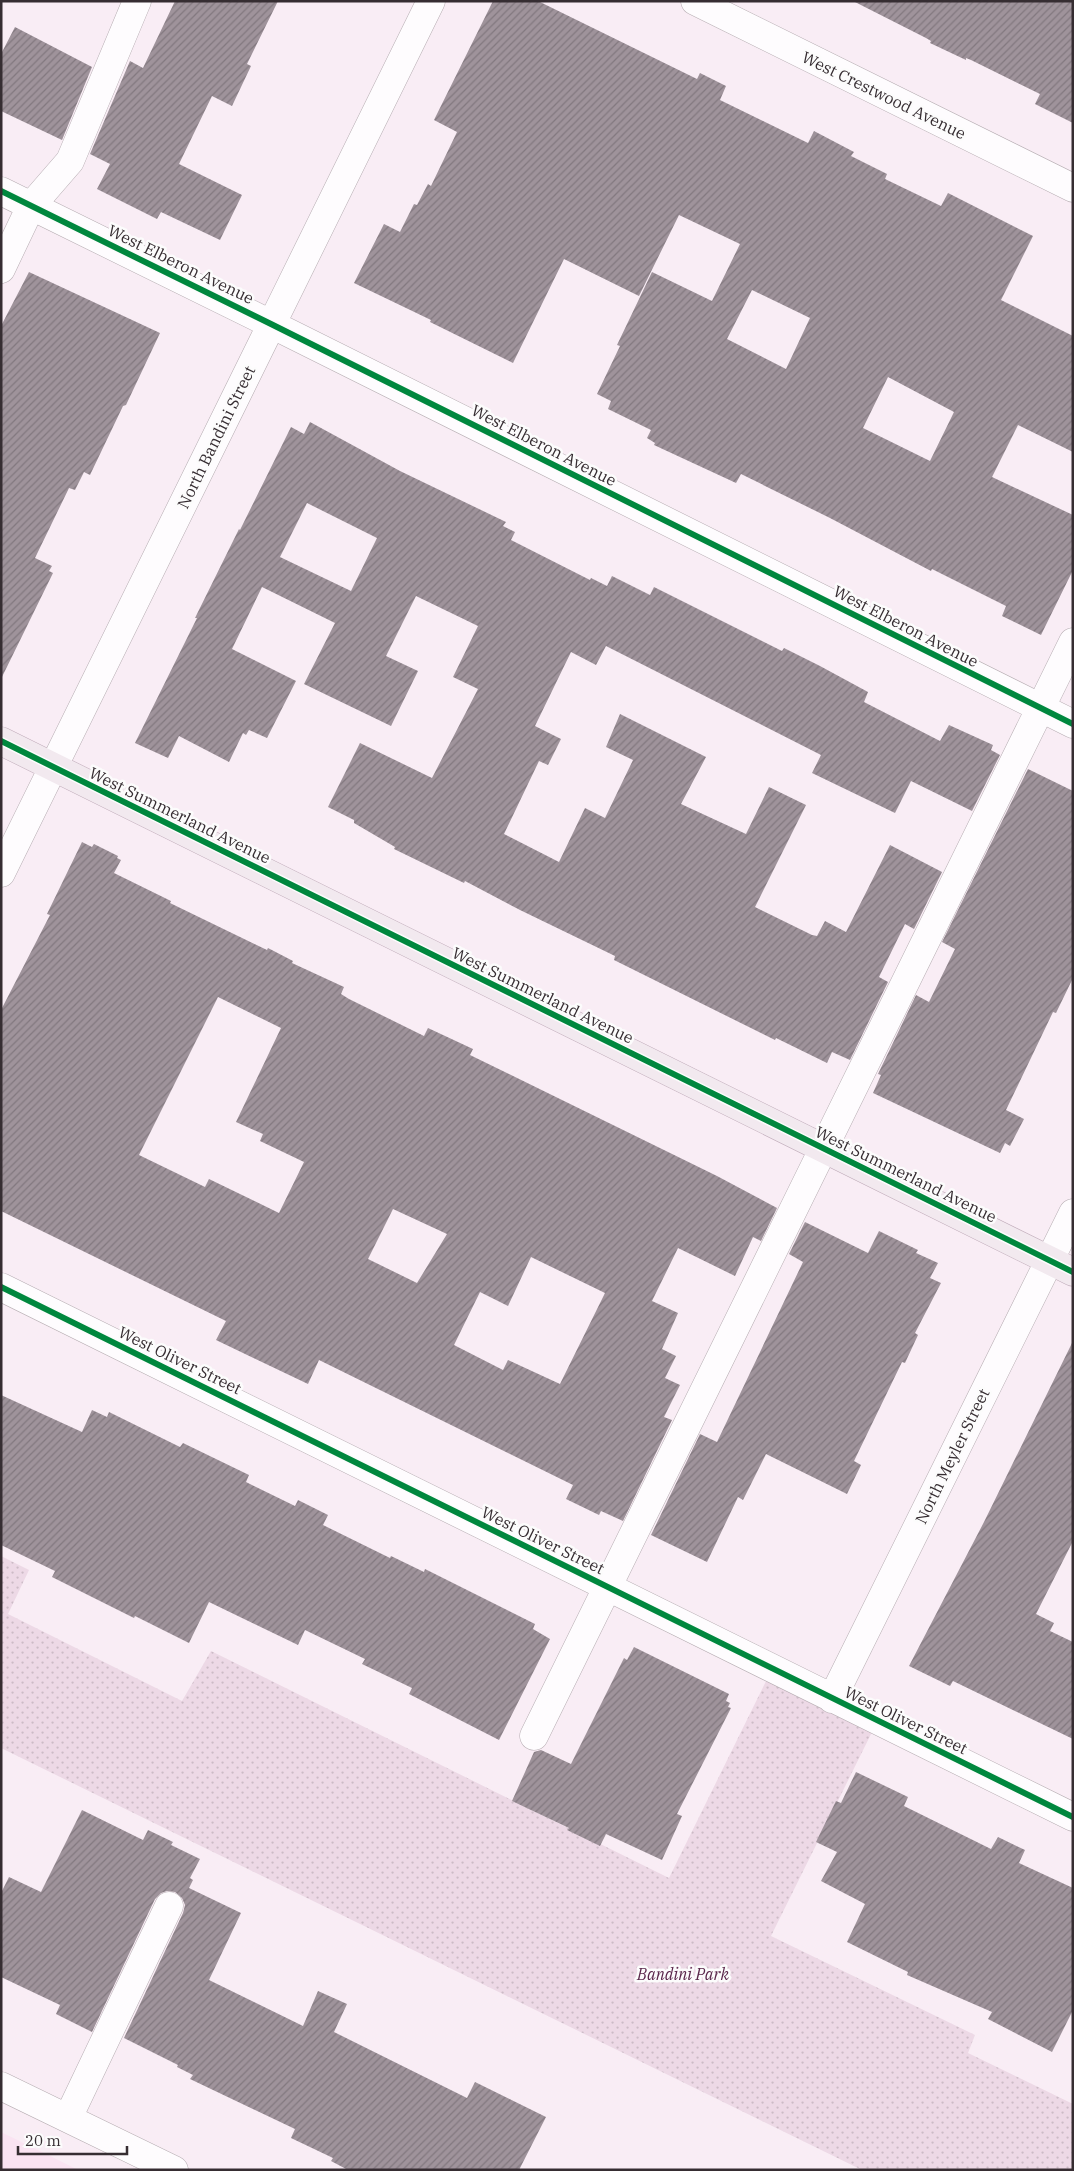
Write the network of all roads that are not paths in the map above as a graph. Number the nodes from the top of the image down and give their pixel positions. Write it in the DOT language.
graph roads {
  1 [pos="137,1"];
  2 [pos="431,1"];
  3 [pos="695,1"];
  4 [pos="1073,188"];
  5 [pos="1,191"];
  6 [pos="31,206"];
  7 [pos="1,269"];
  8 [pos="271,324"];
  9 [pos="1073,642"];
  10 [pos="1040,708"];
  11 [pos="1073,724"];
  12 [pos="1,741"];
  13 [pos="53,768"];
  14 [pos="1,873"];
  15 [pos="823,1148"];
  16 [pos="1073,1213"];
  17 [pos="1061,1266"];
  18 [pos="1,1287"];
  19 [pos="607,1587"];
  20 [pos="832,1699"];
  21 [pos="534,1736"];
  22 [pos="1073,1817"];
  23 [pos="169,1906"];
  24 [pos="1,2086"];
  25 [pos="68,2118"];
  26 [pos="174,2170"];
  1 -- 6 [label="street"];
  2 -- 8 [label="street, North Bandini Street"];
  3 -- 4 [label="street, West Crestwood Avenue"];
  5 -- 6 [label="street, West Elberon Avenue"];
  6 -- 7 [label="street"];
  6 -- 8 [label="street, West Elberon Avenue"];
  8 -- 10 [label="street, West Elberon Avenue"];
  8 -- 13 [label="street, North Bandini Street"];
  9 -- 10 [label="street"];
  10 -- 11 [label="street, West Elberon Avenue"];
  10 -- 15 [label="street"];
  12 -- 13 [label="main road, West Summerland Avenue"];
  13 -- 14 [label="street, North Bandini Street"];
  13 -- 15 [label="main road, West Summerland Avenue"];
  15 -- 17 [label="main road, West Summerland Avenue"];
  15 -- 19 [label="street"];
  16 -- 17 [label="street, North Meyler Street"];
  17 -- 20 [label="street, North Meyler Street"];
  18 -- 19 [label="street, West Oliver Street"];
  19 -- 20 [label="street, West Oliver Street"];
  19 -- 21 [label="street"];
  20 -- 22 [label="street, West Oliver Street"];
  23 -- 25 [label="street"];
  24 -- 25 [label="street"];
  25 -- 26 [label="street"];
}
